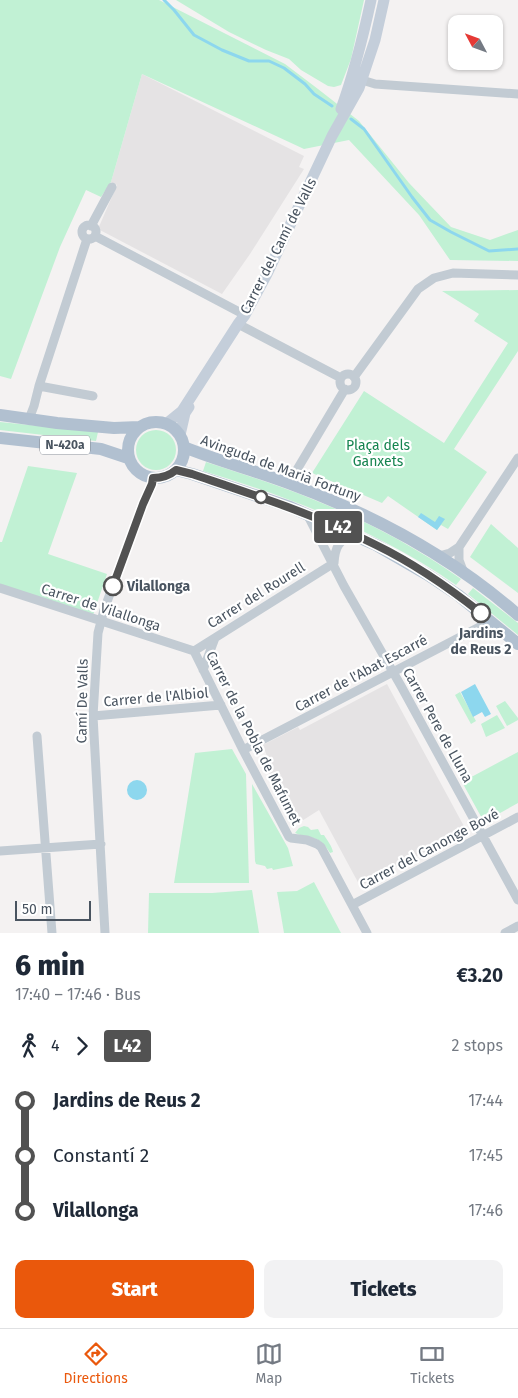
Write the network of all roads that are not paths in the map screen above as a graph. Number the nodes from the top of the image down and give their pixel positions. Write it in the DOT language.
graph roads {
  1 [pos="372,0"];
  2 [pos="384,0"];
  3 [pos="362,80"];
  4 [pos="518,94"];
  5 [pos="332,136"];
  6 [pos="112,186"];
  7 [pos="91,238"];
  8 [pos="518,275"];
  9 [pos="242,322"];
  10 [pos="354,377"];
  11 [pos="341,378"];
  12 [pos="39,386"];
  13 [pos="345,389"];
  14 [pos="93,396"];
  15 [pos="184,412"];
  16 [pos="0,415"];
  17 [pos="29,419"];
  18 [pos="166,424"];
  19 [pos="139,427"];
  20 [pos="180,435"];
  21 [pos="0,438"];
  22 [pos="184,448"];
  23 [pos="128,458"];
  24 [pos="518,458"];
  25 [pos="176,470"];
  26 [pos="153,478"];
  27 [pos="289,483"];
  28 [pos="307,514"];
  29 [pos="352,533"];
  30 [pos="459,547"];
  31 [pos="439,556"];
  32 [pos="334,563"];
  33 [pos="464,573"];
  34 [pos="0,588"];
  35 [pos="518,614"];
  36 [pos="101,621"];
  37 [pos="491,621"];
  38 [pos="215,638"];
  39 [pos="518,644"];
  40 [pos="194,651"];
  41 [pos="203,670"];
  42 [pos="393,671"];
  43 [pos="221,705"];
  44 [pos="93,716"];
  45 [pos="37,736"];
  46 [pos="243,750"];
  47 [pos="518,818"];
  48 [pos="484,837"];
  49 [pos="101,844"];
  50 [pos="46,848"];
  51 [pos="0,851"];
  52 [pos="518,900"];
  53 [pos="352,905"];
  54 [pos="518,926"];
  55 [pos="52,933"];
  56 [pos="105,933"];
  57 [pos="367,933"];
  58 [pos="505,933"];
  1 -- 3 [label="main road"];
  1 -- 5 [label="main road, Carrer del Camí de Valls"];
  2 -- 3 [label="main road, Carrer del Camí de Valls"];
  3 -- 4 [label="street"];
  3 -- 5 [label="main road, Carrer del Camí de Valls"];
  5 -- 9 [label="main road, Carrer del Camí de Valls"];
  6 -- 7 [label="street"];
  7 -- 9 [label="street"];
  7 -- 12 [label="street"];
  8 -- 10 [label="street"];
  9 -- 11 [label="street"];
  9 -- 15 [label="main road, Carrer del Camí de Valls"];
  10 -- 11 [label="street"];
  10 -- 13 [label="street"];
  11 -- 13 [label="street"];
  12 -- 14 [label="street"];
  12 -- 17 [label="street"];
  13 -- 27 [label="street"];
  15 -- 18 [label="main road, Carrer del Camí de Valls"];
  15 -- 20 [label="main road, Carrer del Camí de Valls"];
  16 -- 17 [label="main road, N-420a"];
  17 -- 19 [label="main road, N-420a"];
  18 -- 19 [label="main road, N-420a"];
  18 -- 20 [label="main road"];
  19 -- 23 [label="main road"];
  20 -- 22 [label="main road"];
  21 -- 23 [label="main road, N-420a"];
  22 -- 25 [label="main road"];
  22 -- 27 [label="main road, Avinguda de Marià Fortuny"];
  23 -- 26 [label="main road, N-420a"];
  24 -- 30 [label="street"];
  25 -- 26 [label="main road"];
  25 -- 28 [label="main road"];
  26 -- 36 [label="street, Camí De Valls"];
  27 -- 31 [label="main road, Avinguda de Marià Fortuny"];
  28 -- 29 [label="main road"];
  28 -- 32 [label="street, Carrer Pere de Lluna"];
  29 -- 32 [label="street"];
  29 -- 37 [label="main road"];
  30 -- 31 [label="street"];
  30 -- 33 [label="street"];
  31 -- 33 [label="main road, Avinguda de Marià Fortuny"];
  32 -- 38 [label="street, Carrer del Rourell"];
  32 -- 42 [label="street, Carrer Pere de Lluna"];
  33 -- 35 [label="main road, Avinguda de Marià Fortuny"];
  34 -- 36 [label="street, Carrer de Vilallonga"];
  36 -- 40 [label="street, Carrer de Vilallonga"];
  36 -- 44 [label="street, Camí De Valls"];
  37 -- 39 [label="main road"];
  37 -- 42 [label="street, Carrer de l'Abat Escarré"];
  38 -- 40 [label="street, Carrer del Rourell"];
  38 -- 41 [label="street"];
  40 -- 41 [label="street, Carrer de la Pobla de Mafumet"];
  41 -- 43 [label="street, Carrer de la Pobla de Mafumet"];
  42 -- 46 [label="street, Carrer de l'Abat Escarré"];
  42 -- 48 [label="street, Carrer Pere de Lluna"];
  43 -- 44 [label="street, Carrer de l'Albiol"];
  43 -- 46 [label="street, Carrer de la Pobla de Mafumet"];
  44 -- 49 [label="street, Camí De Valls"];
  45 -- 50 [label="street"];
  46 -- 53 [label="street, Carrer de la Pobla de Mafumet"];
  47 -- 48 [label="street, Carrer del Canonge Bové"];
  48 -- 52 [label="street, Carrer Pere de Lluna"];
  48 -- 53 [label="street, Carrer del Canonge Bové"];
  49 -- 50 [label="street"];
  49 -- 56 [label="street, Camí De Valls"];
  50 -- 51 [label="street"];
  50 -- 55 [label="street"];
  53 -- 57 [label="street"];
  54 -- 58 [label="street"];
}
